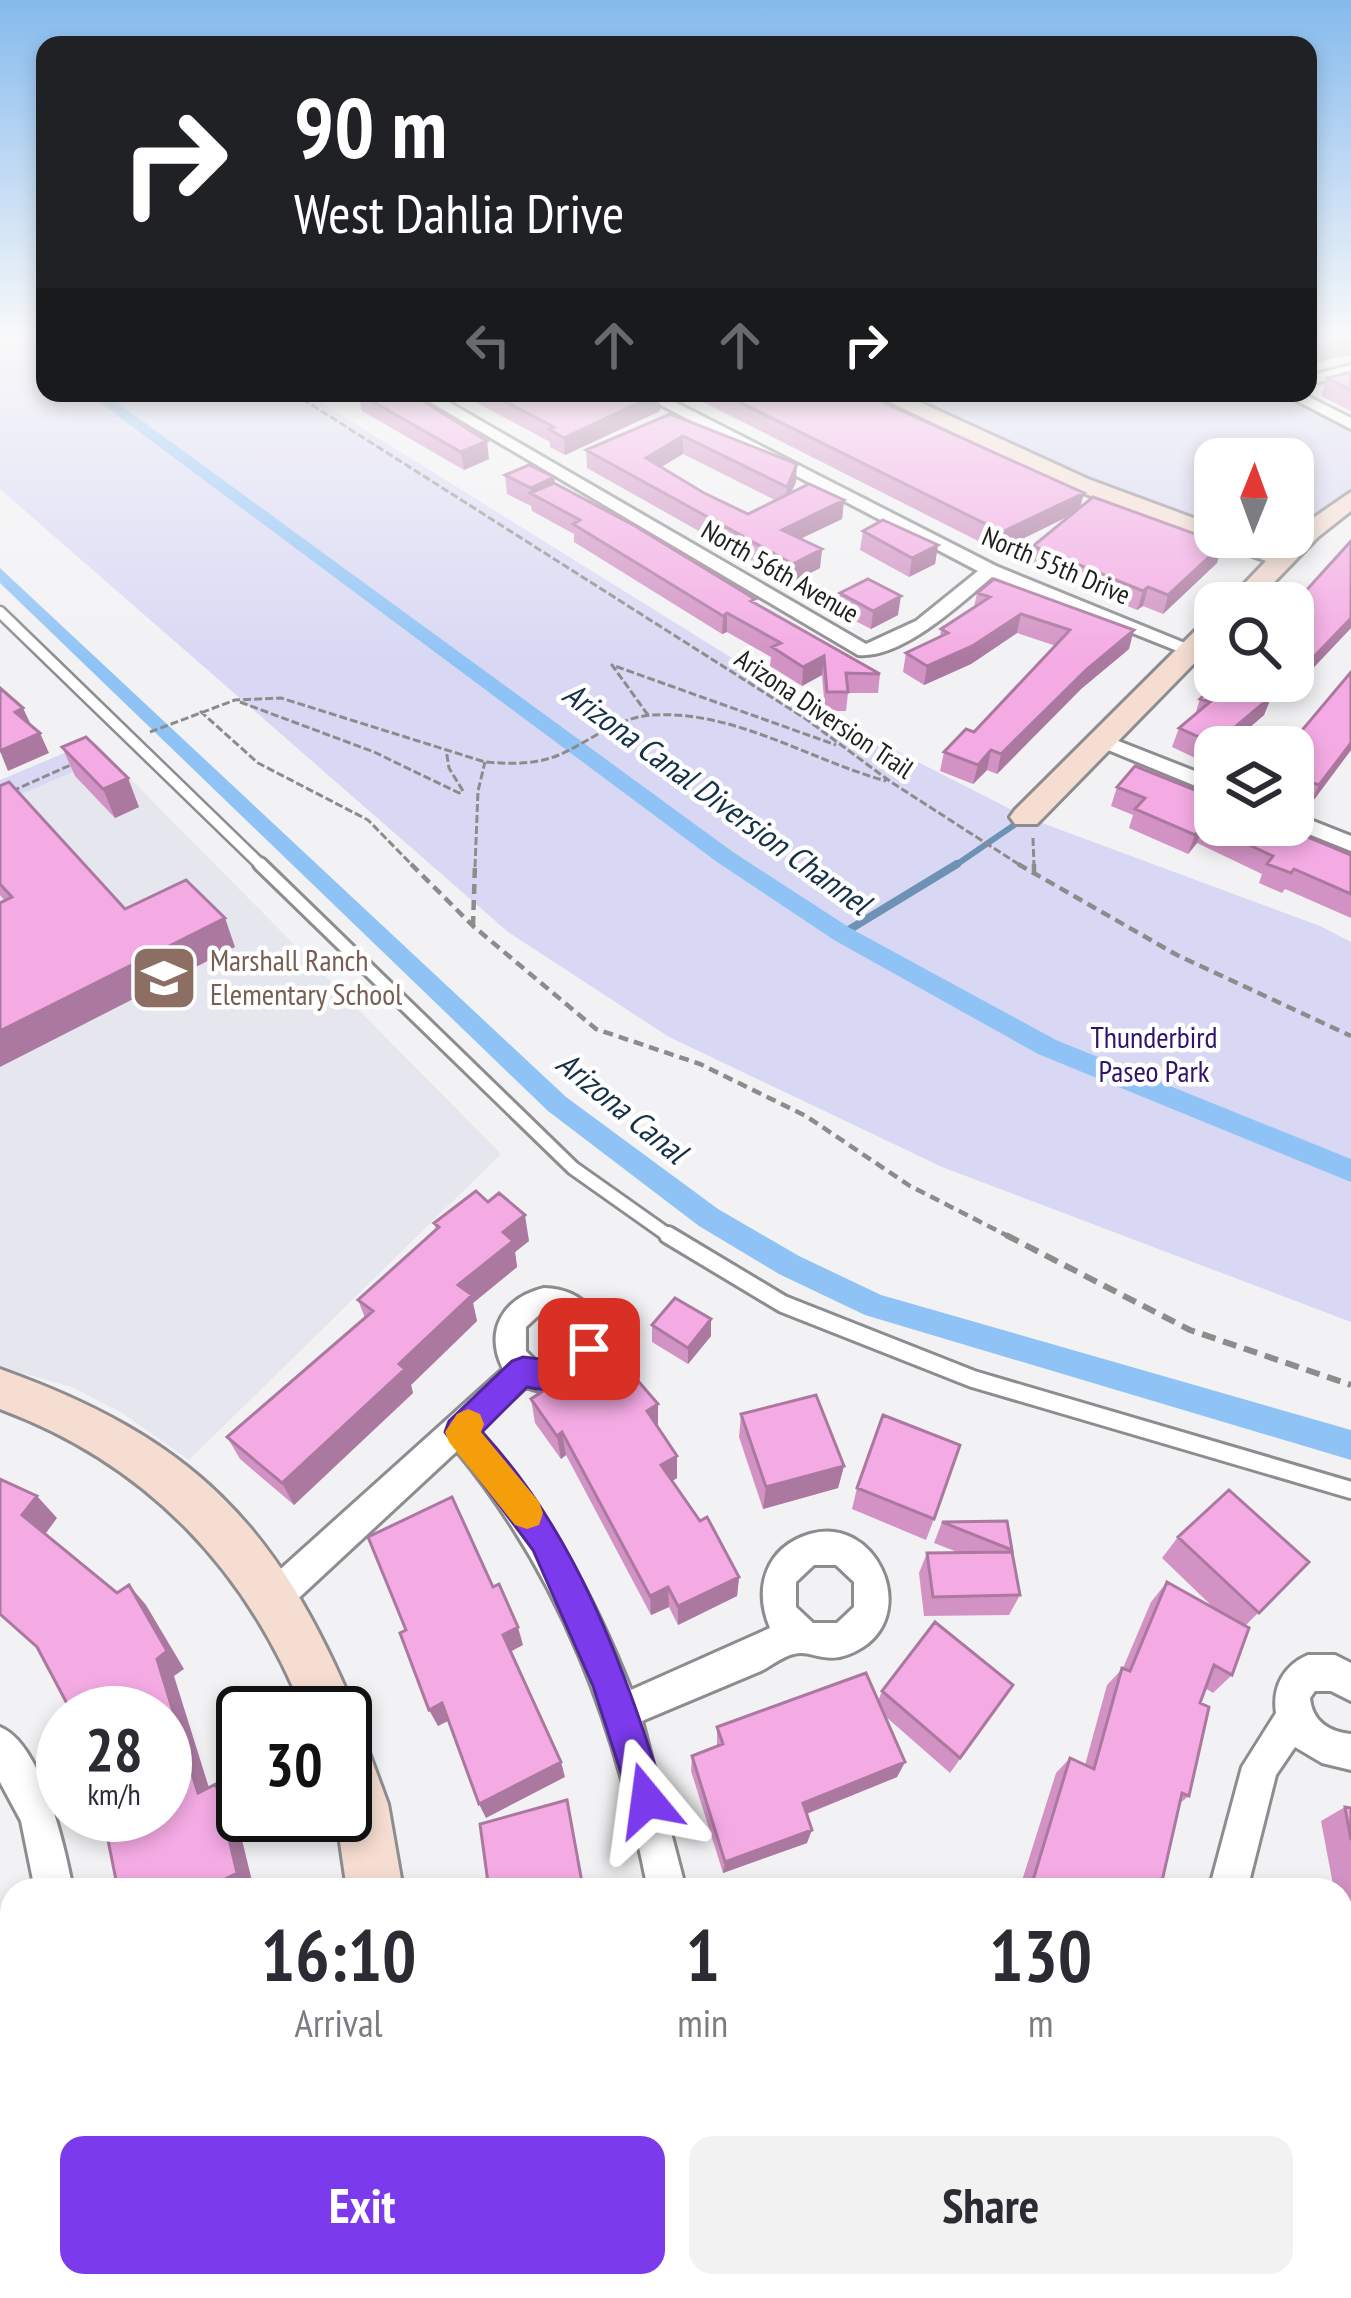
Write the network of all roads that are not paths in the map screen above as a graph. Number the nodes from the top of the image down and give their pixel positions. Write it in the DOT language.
graph roads {
  1 [pos="511,445"];
  2 [pos="747,445"];
  3 [pos="996,445"];
  4 [pos="577,461"];
  5 [pos="555,471"];
  6 [pos="1351,499"];
  7 [pos="1194,527"];
  8 [pos="1314,532"];
  9 [pos="1284,558"];
  10 [pos="990,570"];
  11 [pos="1260,582"];
  12 [pos="0,612"];
  13 [pos="1192,650"];
  14 [pos="1102,741"];
  15 [pos="1194,779"];
  16 [pos="1029,814"];
  17 [pos="1314,826"];
  18 [pos="1348,837"];
  19 [pos="523,1371"];
  20 [pos="0,1389"];
  21 [pos="460,1432"];
  22 [pos="1351,1490"];
  23 [pos="277,1595"];
  24 [pos="797,1631"];
  25 [pos="1351,1683"];
  26 [pos="320,1686"];
  27 [pos="621,1712"];
  28 [pos="1294,1718"];
  29 [pos="0,1745"];
  30 [pos="1351,1751"];
  31 [pos="367,1842"];
  32 [pos="52,1878"];
  33 [pos="373,1878"];
  34 [pos="665,1878"];
  35 [pos="1231,1878"];
  1 -- 5 [label="street, North 56th Avenue"];
  2 -- 10 [label="street, North 55th Drive"];
  3 -- 7 [label="street"];
  4 -- 5 [label="street"];
  5 -- 10 [label="street, North 56th Avenue"];
  6 -- 8 [label="street"];
  9 -- 11 [label="street"];
  10 -- 13 [label="street, North 55th Drive"];
  12 -- 22 [label="lane"];
  13 -- 14 [label="street"];
  14 -- 15 [label="street"];
  14 -- 16 [label="street"];
  17 -- 18 [label="street"];
  19 -- 21 [label="street"];
  20 -- 23 [label="street"];
  21 -- 23 [label="street"];
  21 -- 27 [label="street"];
  23 -- 26 [label="street"];
  24 -- 27 [label="street"];
  25 -- 28 [label="street"];
  27 -- 34 [label="street"];
  28 -- 30 [label="street"];
  28 -- 35 [label="street"];
  29 -- 32 [label="street"];
  31 -- 33 [label="street"];
}
